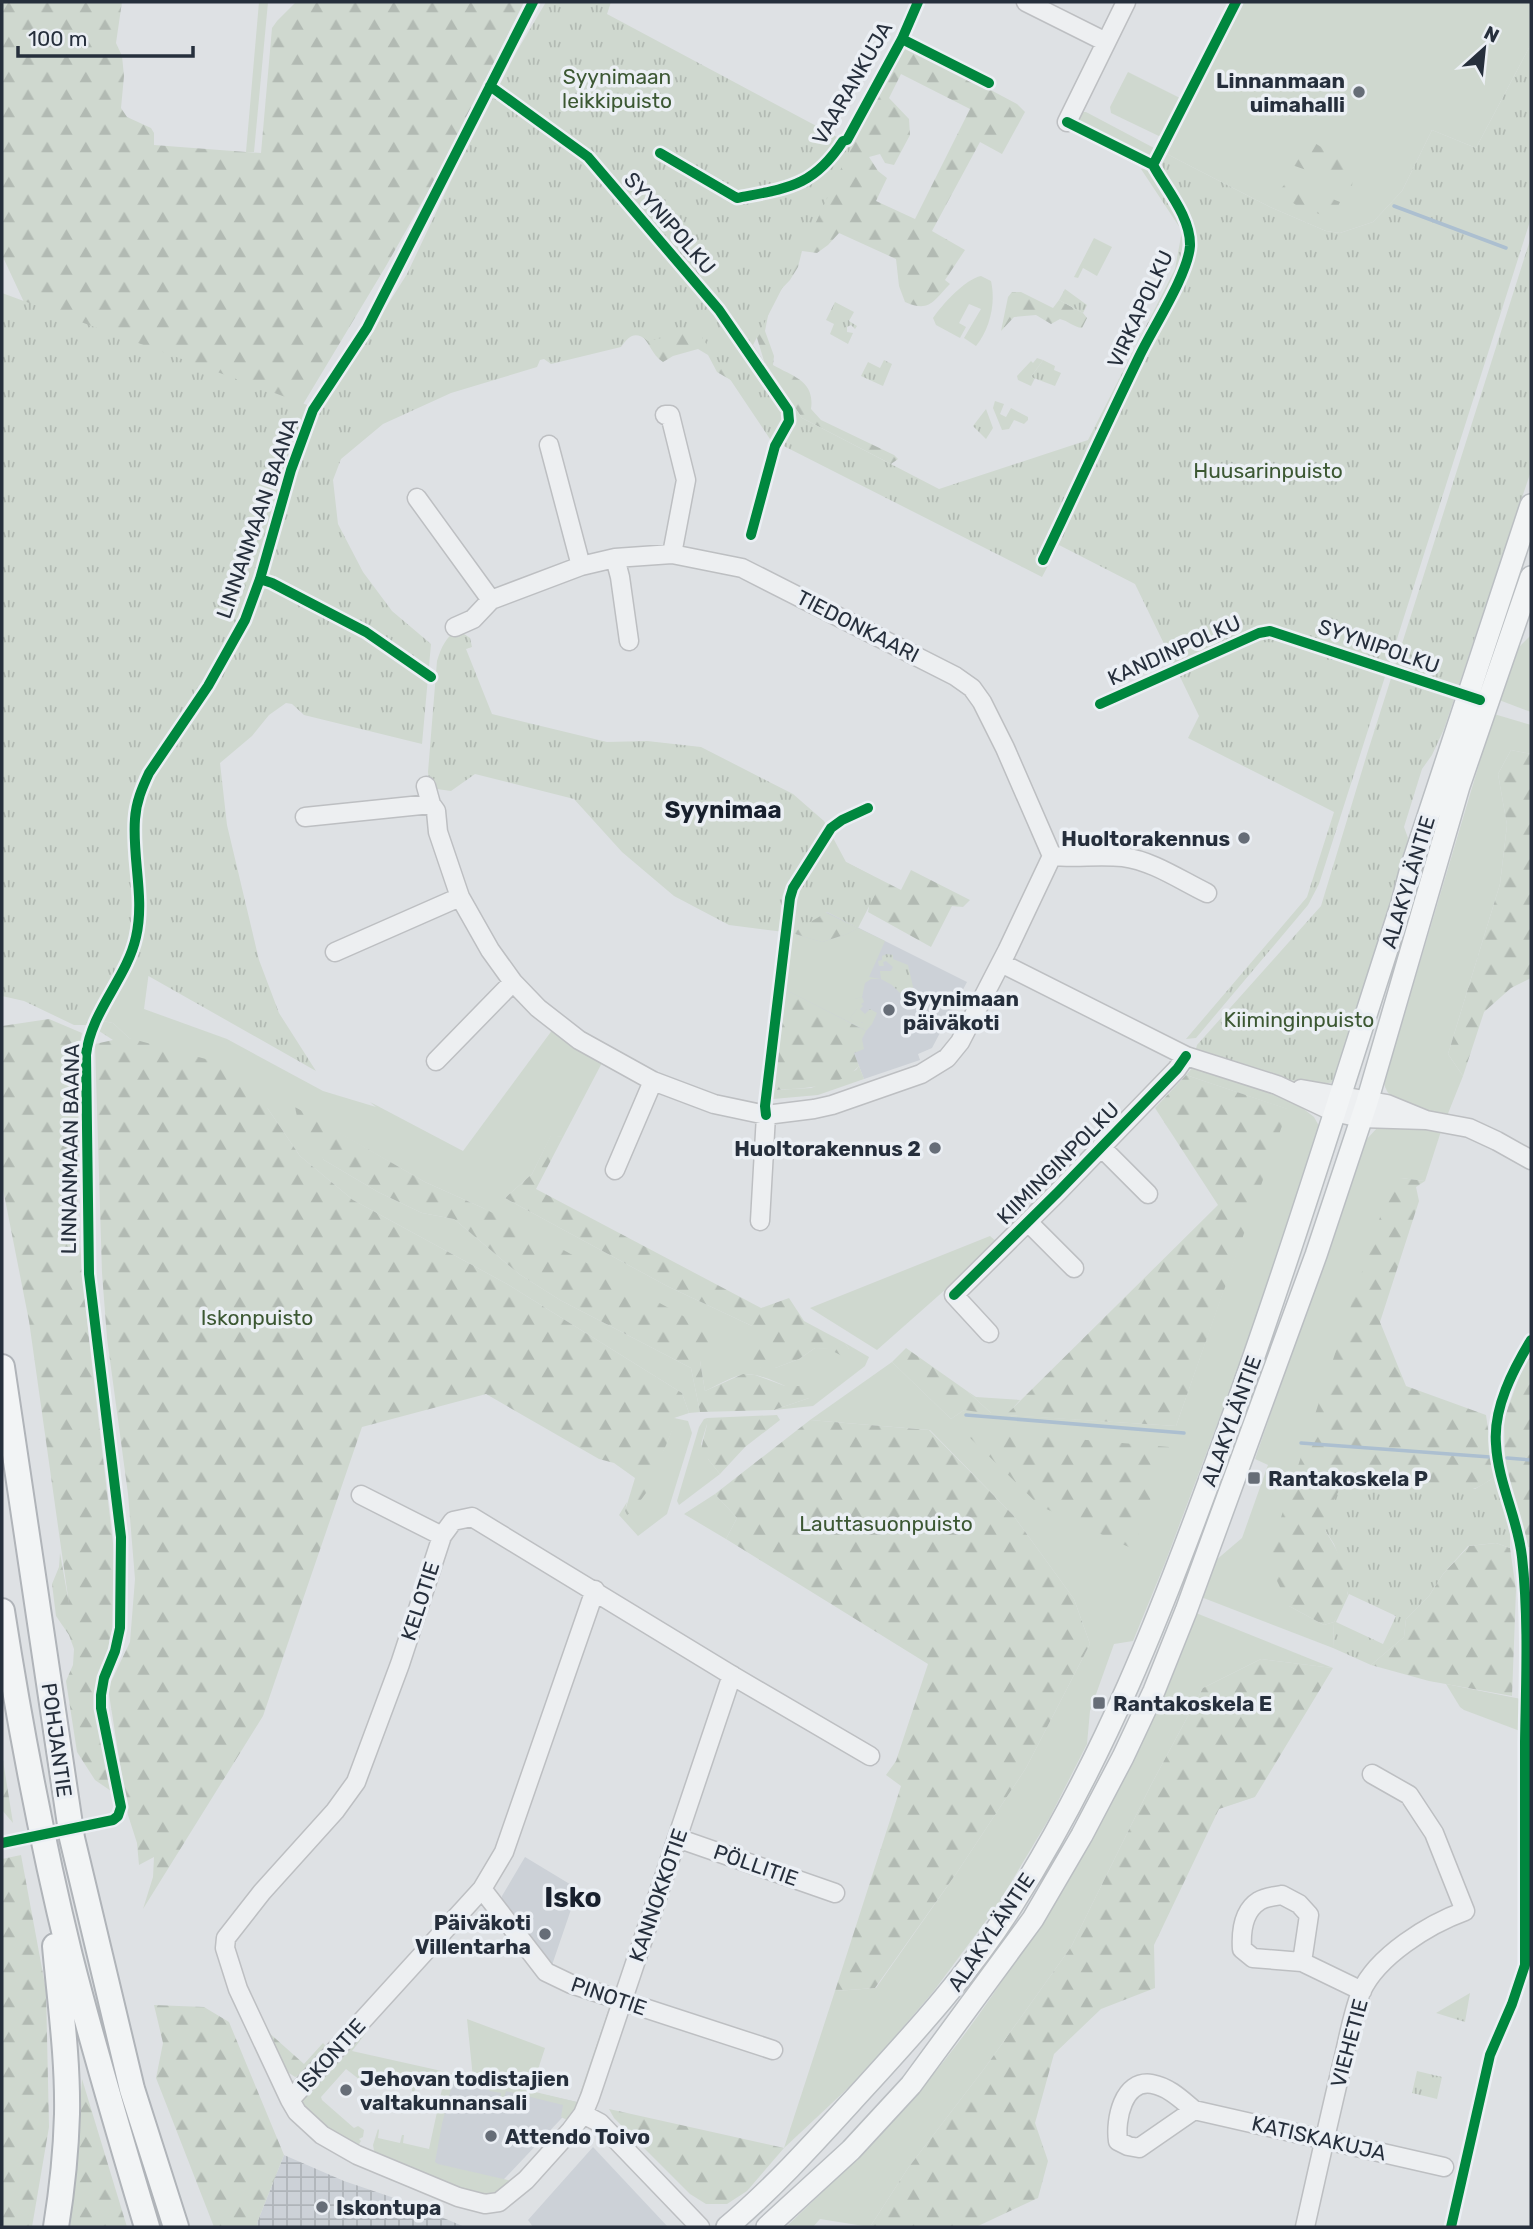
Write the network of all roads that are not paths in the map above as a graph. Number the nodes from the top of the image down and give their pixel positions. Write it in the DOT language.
graph roads {
  1 [pos="1026,2"];
  2 [pos="1126,2"];
  3 [pos="1106,42"];
  4 [pos="1067,122"];
  5 [pos="665,415"];
  6 [pos="549,445"];
  7 [pos="417,498"];
  8 [pos="1531,505"];
  9 [pos="672,554"];
  10 [pos="615,558"];
  11 [pos="580,566"];
  12 [pos="1531,577"];
  13 [pos="491,600"];
  14 [pos="455,627"];
  15 [pos="629,641"];
  16 [pos="304,817"];
  17 [pos="1052,856"];
  18 [pos="1207,893"];
  19 [pos="460,897"];
  20 [pos="335,952"];
  21 [pos="1001,963"];
  22 [pos="513,982"];
  23 [pos="1186,1056"];
  24 [pos="436,1061"];
  25 [pos="653,1081"];
  26 [pos="1337,1104"];
  27 [pos="1364,1110"];
  28 [pos="766,1115"];
  29 [pos="1101,1147"];
  30 [pos="1531,1160"];
  31 [pos="615,1170"];
  32 [pos="1148,1194"];
  33 [pos="760,1221"];
  34 [pos="1028,1222"];
  35 [pos="1074,1268"];
  36 [pos="989,1333"];
  37 [pos="2,1367"];
  38 [pos="361,1494"];
  39 [pos="442,1536"];
  40 [pos="594,1590"];
  41 [pos="2,1611"];
  42 [pos="732,1675"];
  43 [pos="870,1756"];
  44 [pos="1372,1774"];
  45 [pos="677,1838"];
  46 [pos="49,1865"];
  47 [pos="482,1889"];
  48 [pos="835,1893"];
  49 [pos="1302,1962"];
  50 [pos="1362,1991"];
  51 [pos="622,2001"];
  52 [pos="773,2050"];
  53 [pos="290,2100"];
  54 [pos="1194,2110"];
  55 [pos="583,2114"];
  56 [pos="1324,2139"];
  57 [pos="1444,2167"];
  58 [pos="56,2227"];
  59 [pos="147,2227"];
  60 [pos="176,2227"];
  61 [pos="700,2227"];
  62 [pos="727,2227"];
  63 [pos="767,2227"];
  64 [pos="1305,2227"];
  1 -- 3 [label="street"];
  2 -- 3 [label="street"];
  3 -- 4 [label="street"];
  5 -- 9 [label="street"];
  6 -- 11 [label="street"];
  7 -- 13 [label="street"];
  8 -- 26 [label="main road, ALAKYLÄNTIE"];
  9 -- 10 [label="street, TIEDONKAARI"];
  9 -- 17 [label="street, TIEDONKAARI"];
  10 -- 11 [label="street, TIEDONKAARI"];
  10 -- 15 [label="street"];
  11 -- 13 [label="street, TIEDONKAARI"];
  12 -- 27 [label="main road, ALAKYLÄNTIE"];
  13 -- 14 [label="street, TIEDONKAARI"];
  16 -- 19 [label="street"];
  17 -- 18 [label="street"];
  17 -- 21 [label="street"];
  19 -- 20 [label="street"];
  19 -- 22 [label="street"];
  21 -- 23 [label="street"];
  21 -- 28 [label="street"];
  22 -- 24 [label="street"];
  22 -- 25 [label="street"];
  23 -- 26 [label="street"];
  23 -- 29 [label="street, KIIMINGINPOLKU"];
  25 -- 28 [label="street"];
  25 -- 31 [label="street"];
  26 -- 27 [label="street"];
  26 -- 62 [label="main road, ALAKYLÄNTIE"];
  27 -- 30 [label="street"];
  27 -- 63 [label="main road, ALAKYLÄNTIE"];
  28 -- 33 [label="street"];
  29 -- 32 [label="street, KIIMINGINPOLKU"];
  29 -- 34 [label="street, KIIMINGINPOLKU"];
  34 -- 35 [label="street, KIIMINGINPOLKU"];
  34 -- 36 [label="street, KIIMINGINPOLKU"];
  37 -- 60 [label="highway, POHJANTIE"];
  38 -- 39 [label="street"];
  39 -- 40 [label="street, KELOTIE"];
  39 -- 53 [label="street, KELOTIE"];
  40 -- 42 [label="street, KELOTIE"];
  40 -- 47 [label="street, ISKONTIE"];
  41 -- 46 [label="highway, POHJANTIE"];
  42 -- 43 [label="street, KELOTIE"];
  42 -- 45 [label="street, KANNOKKOTIE"];
  44 -- 50 [label="street, VIEHETIE"];
  45 -- 48 [label="street, PÖLLITIE"];
  45 -- 51 [label="street, KANNOKKOTIE"];
  46 -- 58 [label="highway"];
  46 -- 59 [label="highway, POHJANTIE"];
  47 -- 51 [label="street, PINOTIE"];
  47 -- 53 [label="street, ISKONTIE"];
  49 -- 49 [label="street"];
  49 -- 50 [label="street"];
  50 -- 56 [label="street, VIEHETIE"];
  51 -- 52 [label="street, PINOTIE"];
  51 -- 55 [label="street, KANNOKKOTIE"];
  53 -- 55 [label="street, ISKONTIE"];
  54 -- 56 [label="street, KATISKAKUJA"];
  55 -- 61 [label="street"];
  56 -- 57 [label="street, KATISKAKUJA"];
  56 -- 64 [label="street, VIEHETIE"];
}
